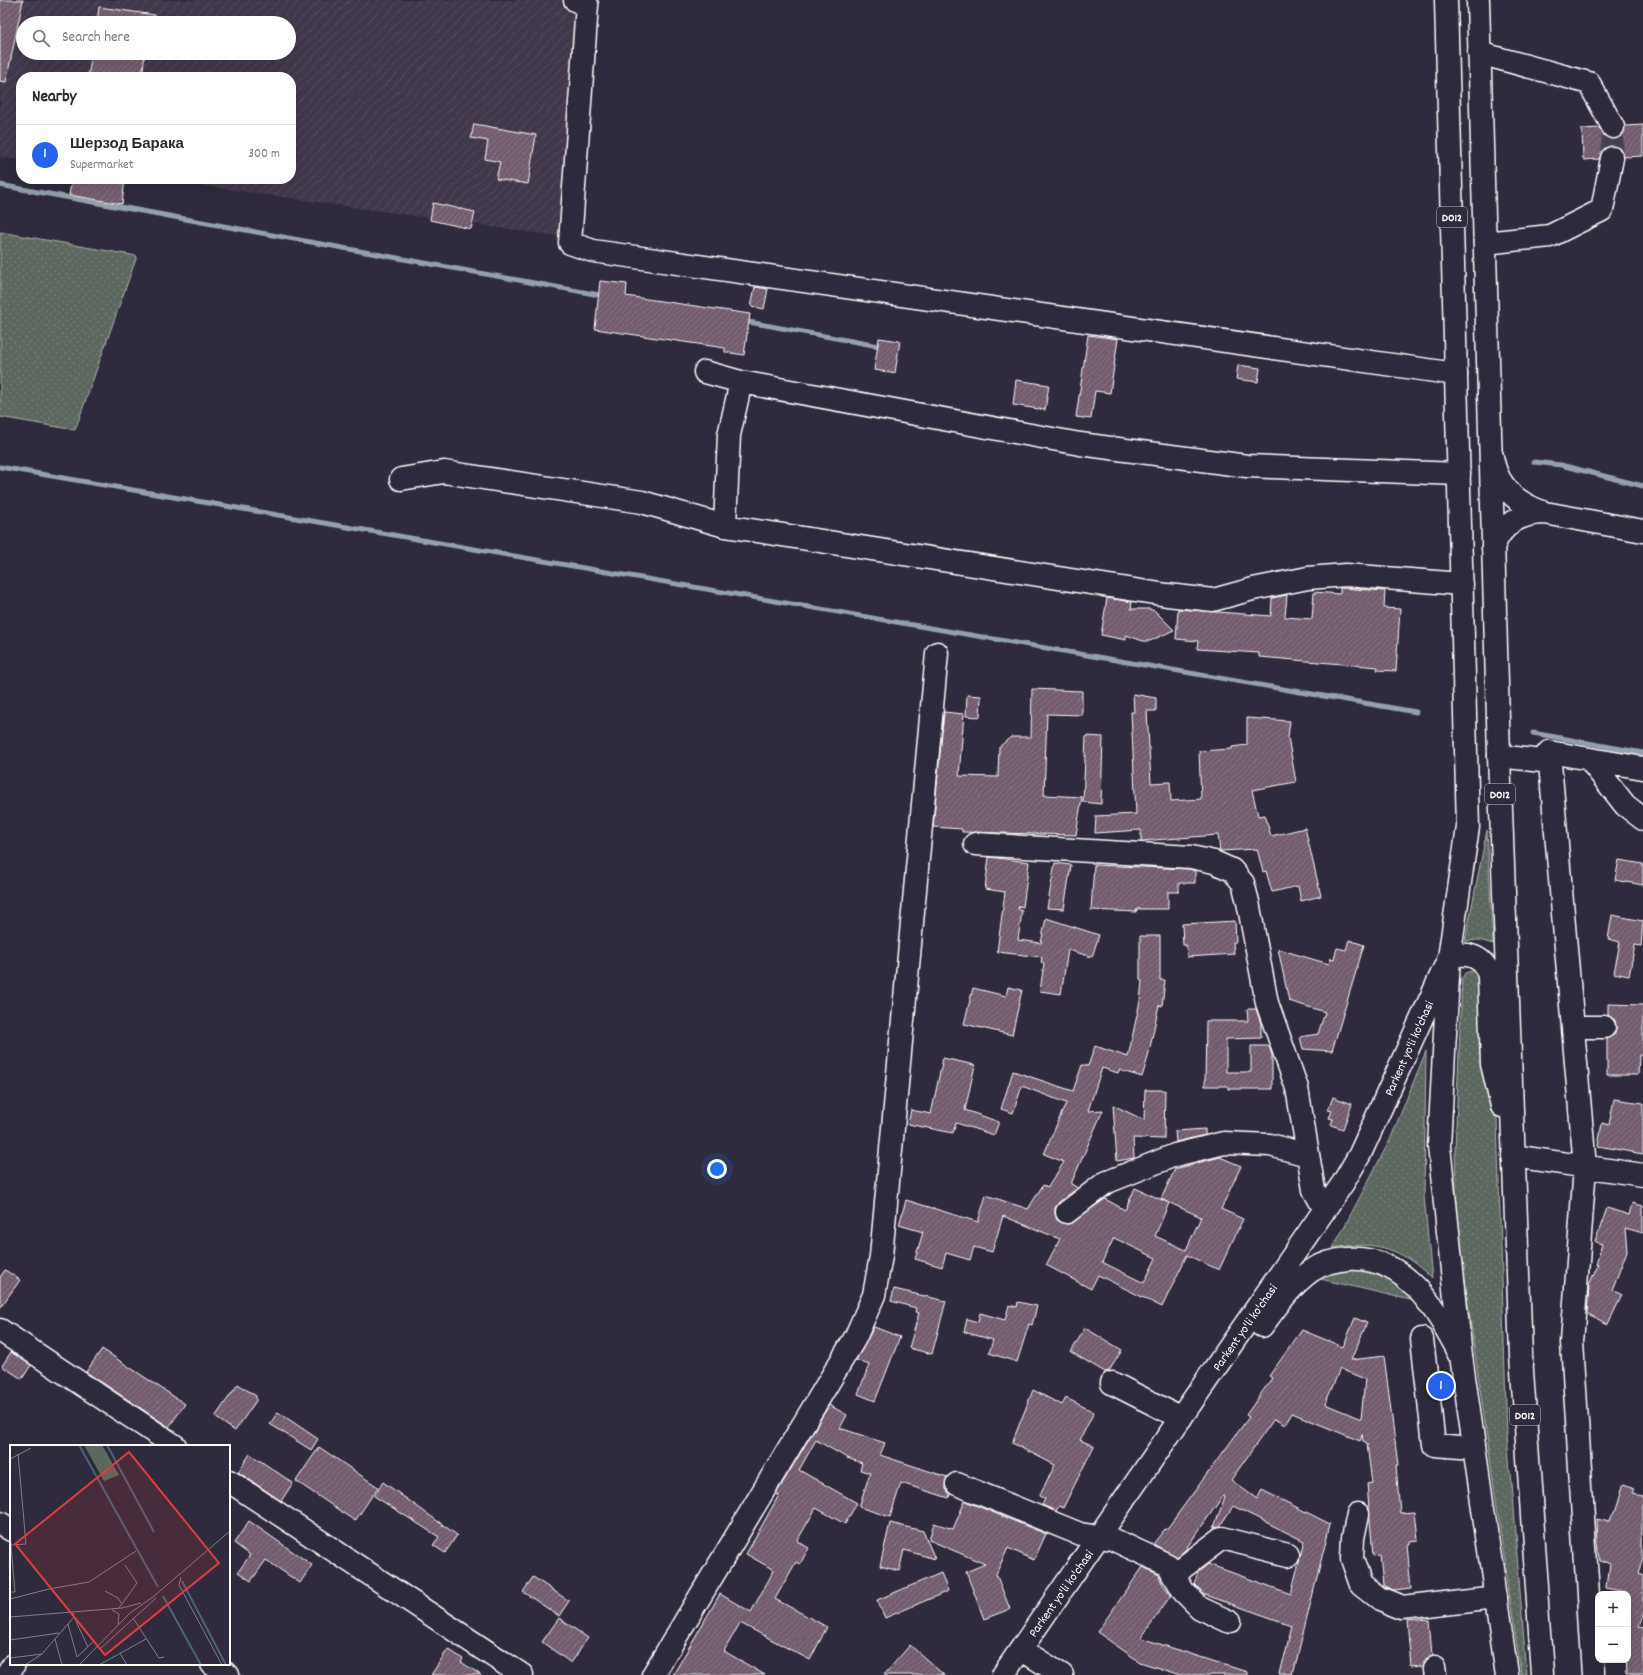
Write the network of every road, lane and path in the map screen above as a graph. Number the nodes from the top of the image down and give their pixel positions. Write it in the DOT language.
graph roads {
  1 [pos="575,0"];
  2 [pos="1446,0"];
  3 [pos="1478,0"];
  4 [pos="1479,53"];
  5 [pos="1613,127"];
  6 [pos="1612,158"];
  7 [pos="1485,243"];
  8 [pos="705,372"];
  9 [pos="1456,374"];
  10 [pos="741,382"];
  11 [pos="1490,433"];
  12 [pos="1459,474"];
  13 [pos="401,479"];
  14 [pos="1545,513"];
  15 [pos="725,526"];
  16 [pos="1643,531"];
  17 [pos="1493,547"];
  18 [pos="1462,584"];
  19 [pos="937,653"];
  20 [pos="1499,756"];
  21 [pos="1545,756"];
  22 [pos="1589,759"];
  23 [pos="1643,768"];
  24 [pos="1643,819"];
  25 [pos="975,844"];
  26 [pos="1449,958"];
  27 [pos="1573,1027"];
  28 [pos="1604,1027"];
  29 [pos="1308,1155"];
  30 [pos="1513,1156"];
  31 [pos="1585,1167"];
  32 [pos="1643,1175"];
  33 [pos="1325,1210"];
  34 [pos="1067,1212"];
  35 [pos="0,1330"];
  36 [pos="1422,1339"];
  37 [pos="1461,1356"];
  38 [pos="1112,1383"];
  39 [pos="1181,1418"];
  40 [pos="173,1445"];
  41 [pos="1474,1448"];
  42 [pos="230,1483"];
  43 [pos="957,1484"];
  44 [pos="1358,1514"];
  45 [pos="0,1523"];
  46 [pos="10,1529"];
  47 [pos="1105,1538"];
  48 [pos="1288,1556"];
  49 [pos="1174,1575"];
  50 [pos="1496,1597"];
  51 [pos="1230,1622"];
  52 [pos="1030,1655"];
  53 [pos="13,1665"];
  54 [pos="213,1665"];
  55 [pos="7,1675"];
  56 [pos="228,1675"];
  57 [pos="522,1675"];
  58 [pos="653,1675"];
  59 [pos="1003,1675"];
  60 [pos="1016,1675"];
  61 [pos="1062,1675"];
  62 [pos="1507,1675"];
  63 [pos="1543,1675"];
  64 [pos="1593,1675"];
  1 -- 9 [label="main road"];
  2 -- 9 [label="main road, D012"];
  3 -- 4 [label="main road, D012"];
  4 -- 5 [label="main road"];
  4 -- 7 [label="main road, D012"];
  6 -- 7 [label="main road"];
  7 -- 11 [label="main road, D012"];
  8 -- 10 [label="main road"];
  9 -- 12 [label="main road, D012"];
  10 -- 12 [label="main road"];
  10 -- 15 [label="main road"];
  11 -- 14 [label="main road"];
  11 -- 17 [label="main road, D012"];
  12 -- 18 [label="main road, D012"];
  13 -- 15 [label="main road"];
  14 -- 16 [label="main road"];
  14 -- 17 [label="main road"];
  15 -- 18 [label="main road"];
  17 -- 20 [label="main road, D012"];
  18 -- 26 [label="main road, D012"];
  19 -- 58 [label="main road"];
  20 -- 21 [label="main road"];
  20 -- 30 [label="main road, D012"];
  21 -- 22 [label="main road"];
  21 -- 27 [label="main road"];
  22 -- 23 [label="main road"];
  22 -- 24 [label="main road"];
  25 -- 29 [label="main road"];
  26 -- 30 [label="main road"];
  26 -- 33 [label="main road, Parkent yo'li ko'chasi"];
  26 -- 37 [label="main road, D012"];
  27 -- 28 [label="main road"];
  27 -- 31 [label="main road"];
  29 -- 33 [label="main road"];
  29 -- 34 [label="main road"];
  30 -- 31 [label="main road"];
  30 -- 63 [label="main road, D012"];
  31 -- 32 [label="main road"];
  31 -- 64 [label="main road"];
  33 -- 39 [label="main road, Parkent yo'li ko'chasi"];
  35 -- 40 [label="main road"];
  36 -- 41 [label="main road"];
  37 -- 41 [label="main road, D012"];
  37 -- 47 [label="main road, Parkent yo'li ko'chasi"];
  38 -- 39 [label="main road"];
  39 -- 47 [label="main road, Parkent yo'li ko'chasi"];
  41 -- 50 [label="main road, D012"];
  42 -- 57 [label="main road"];
  43 -- 47 [label="main road"];
  44 -- 50 [label="main road"];
  45 -- 46 [label="main road"];
  47 -- 49 [label="main road"];
  47 -- 52 [label="main road, Parkent yo'li ko'chasi"];
  47 -- 59 [label="main road, Parkent yo'li ko'chasi"];
  48 -- 49 [label="main road"];
  49 -- 51 [label="main road"];
  50 -- 62 [label="main road, D012"];
  52 -- 60 [label="main road, Parkent yo'li ko'chasi"];
  52 -- 61 [label="main road"];
  53 -- 55 [label="main road"];
  54 -- 56 [label="main road"];
}
